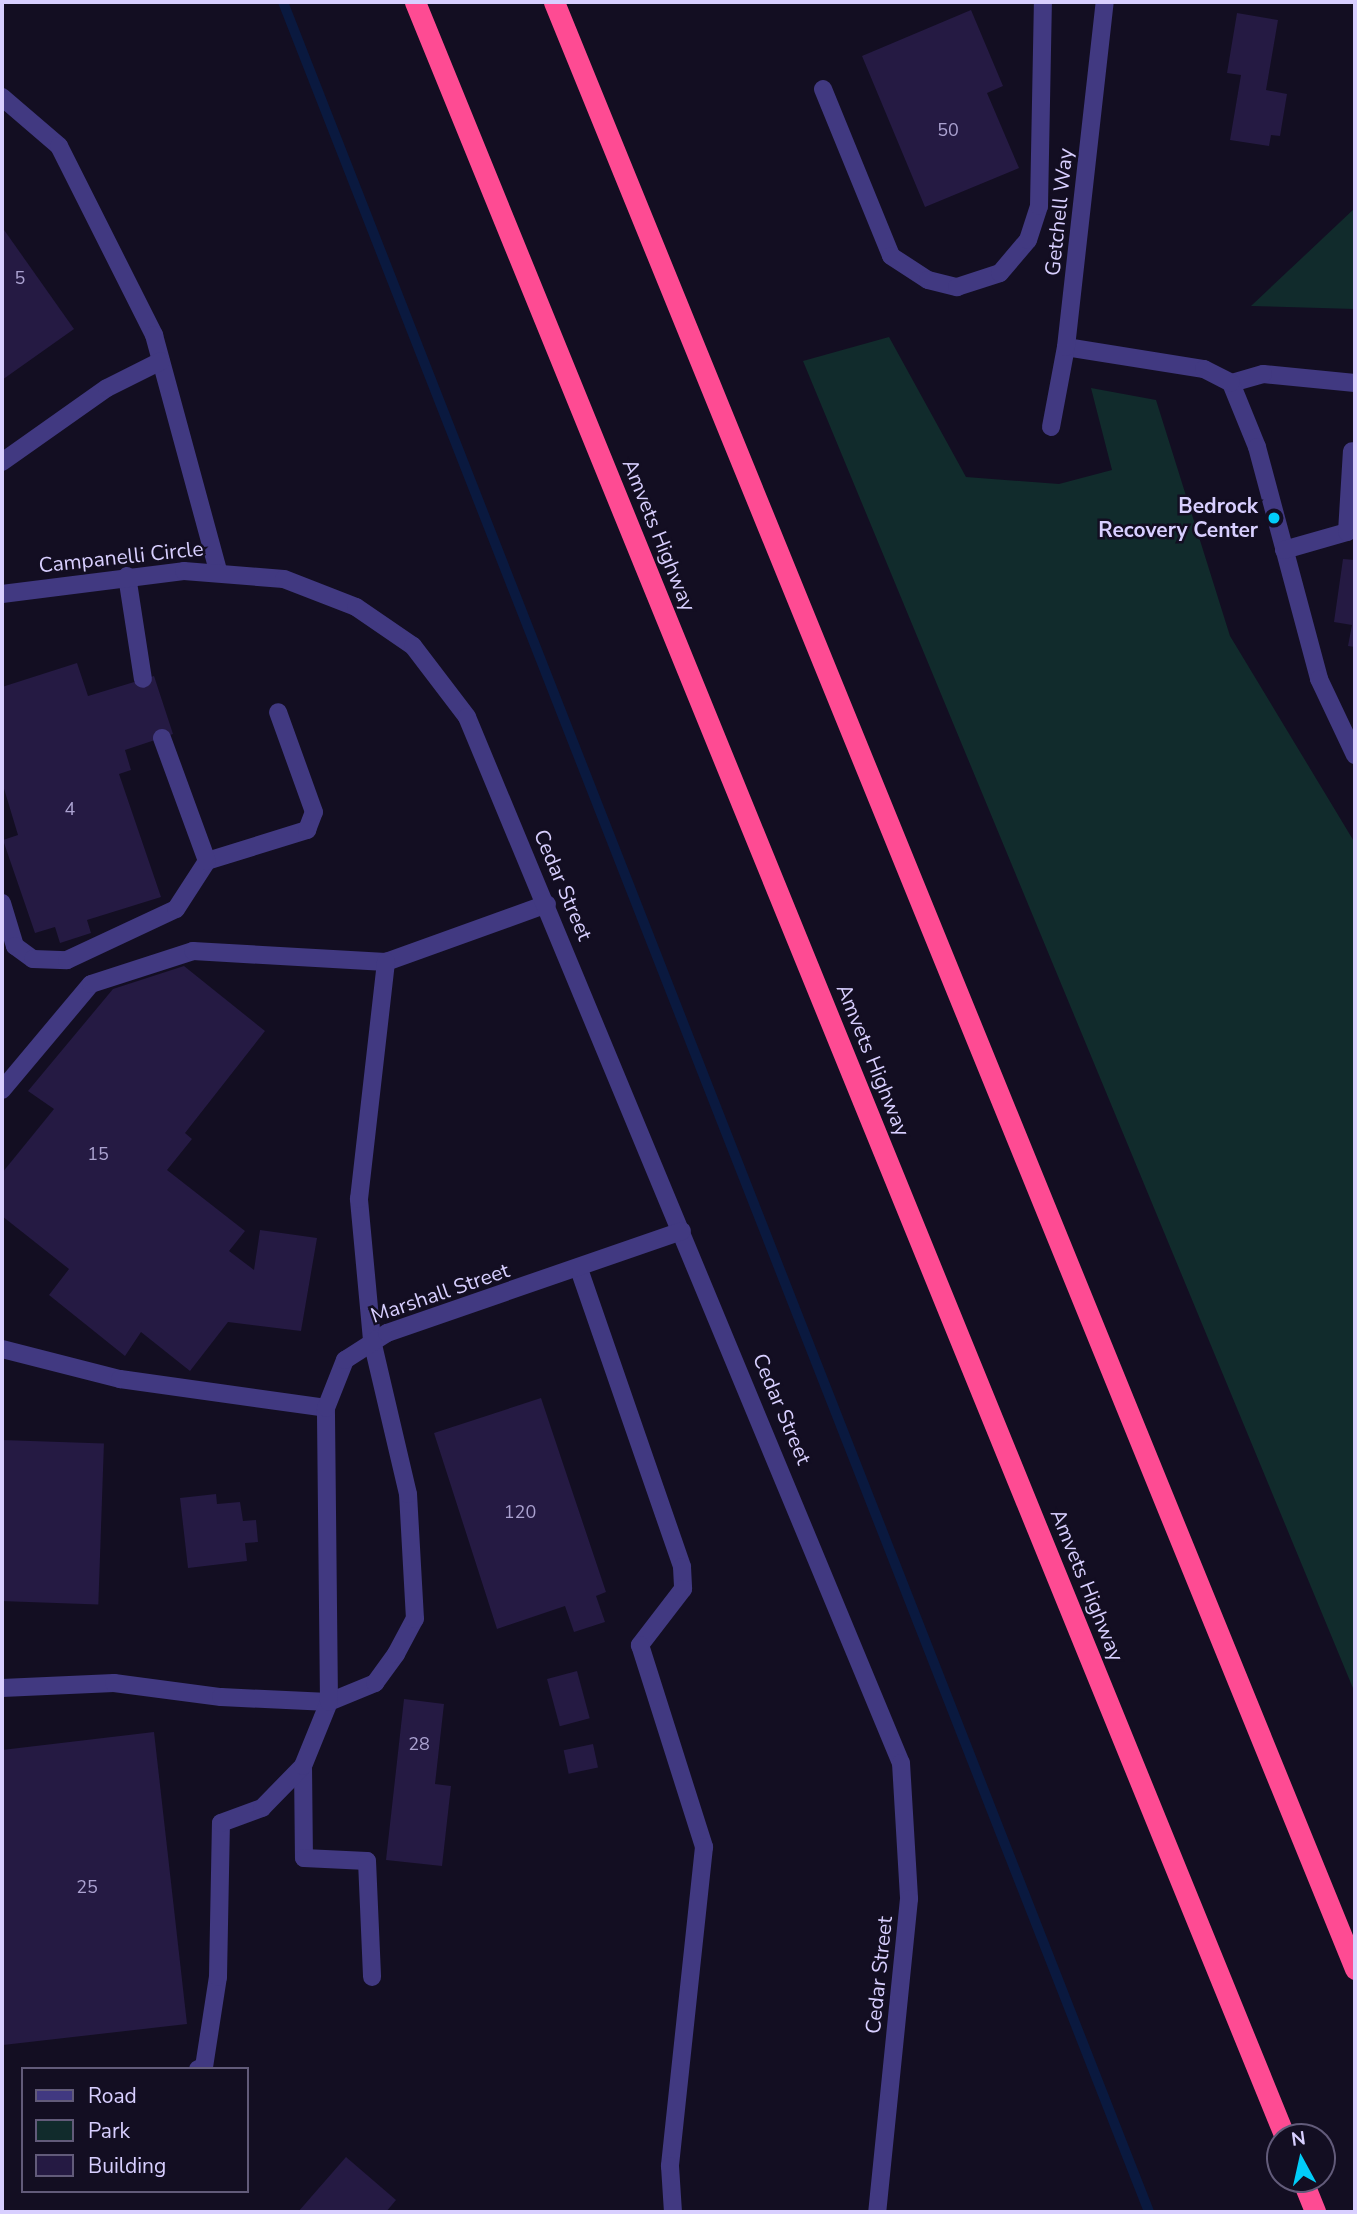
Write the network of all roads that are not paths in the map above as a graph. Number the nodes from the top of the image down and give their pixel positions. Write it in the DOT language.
graph roads {
  1 [pos="415,2"];
  2 [pos="554,2"];
  3 [pos="1044,2"];
  4 [pos="1105,2"];
  5 [pos="823,89"];
  6 [pos="2,97"];
  7 [pos="1066,347"];
  8 [pos="161,361"];
  9 [pos="1231,383"];
  10 [pos="1355,383"];
  11 [pos="1051,427"];
  12 [pos="1352,451"];
  13 [pos="2,462"];
  14 [pos="1284,550"];
  15 [pos="218,571"];
  16 [pos="127,576"];
  17 [pos="2,594"];
  18 [pos="431,663"];
  19 [pos="143,679"];
  20 [pos="278,712"];
  21 [pos="1348,723"];
  22 [pos="162,738"];
  23 [pos="1355,755"];
  24 [pos="207,861"];
  25 [pos="2,903"];
  26 [pos="547,904"];
  27 [pos="386,962"];
  28 [pos="2,1090"];
  29 [pos="682,1231"];
  30 [pos="579,1269"];
  31 [pos="372,1340"];
  32 [pos="2,1349"];
  33 [pos="326,1408"];
  34 [pos="2,1688"];
  35 [pos="329,1702"];
  36 [pos="303,1766"];
  37 [pos="1355,1969"];
  38 [pos="373,1977"];
  39 [pos="204,2067"];
  40 [pos="1279,2123"];
  41 [pos="1308,2193"];
  42 [pos="673,2212"];
  43 [pos="877,2212"];
  44 [pos="1315,2212"];
  1 -- 40 [label="highway, Amvets Highway"];
  2 -- 37 [label="highway"];
  3 -- 5 [label="street"];
  4 -- 7 [label="street, Getchell Way"];
  6 -- 8 [label="street"];
  7 -- 9 [label="street"];
  7 -- 11 [label="street, Getchell Way"];
  8 -- 13 [label="street"];
  8 -- 15 [label="street"];
  9 -- 10 [label="street"];
  9 -- 14 [label="street"];
  12 -- 14 [label="street"];
  14 -- 21 [label="street"];
  15 -- 16 [label="street, Campanelli Circle"];
  15 -- 18 [label="street, Campanelli Circle"];
  16 -- 17 [label="street, Campanelli Circle"];
  16 -- 19 [label="street"];
  18 -- 26 [label="street, Cedar Street"];
  20 -- 24 [label="street"];
  21 -- 23 [label="street"];
  22 -- 24 [label="street"];
  24 -- 25 [label="street"];
  26 -- 27 [label="street"];
  26 -- 29 [label="street, Cedar Street"];
  27 -- 28 [label="street"];
  27 -- 31 [label="street"];
  29 -- 30 [label="street, Marshall Street"];
  29 -- 43 [label="street, Cedar Street"];
  30 -- 31 [label="street, Marshall Street"];
  30 -- 42 [label="street"];
  31 -- 33 [label="street, Marshall Street"];
  31 -- 35 [label="street"];
  32 -- 33 [label="street"];
  33 -- 35 [label="street, Marshall Street"];
  34 -- 35 [label="street"];
  35 -- 36 [label="street"];
  36 -- 38 [label="street"];
  36 -- 39 [label="street"];
  41 -- 44 [label="highway"];
}
